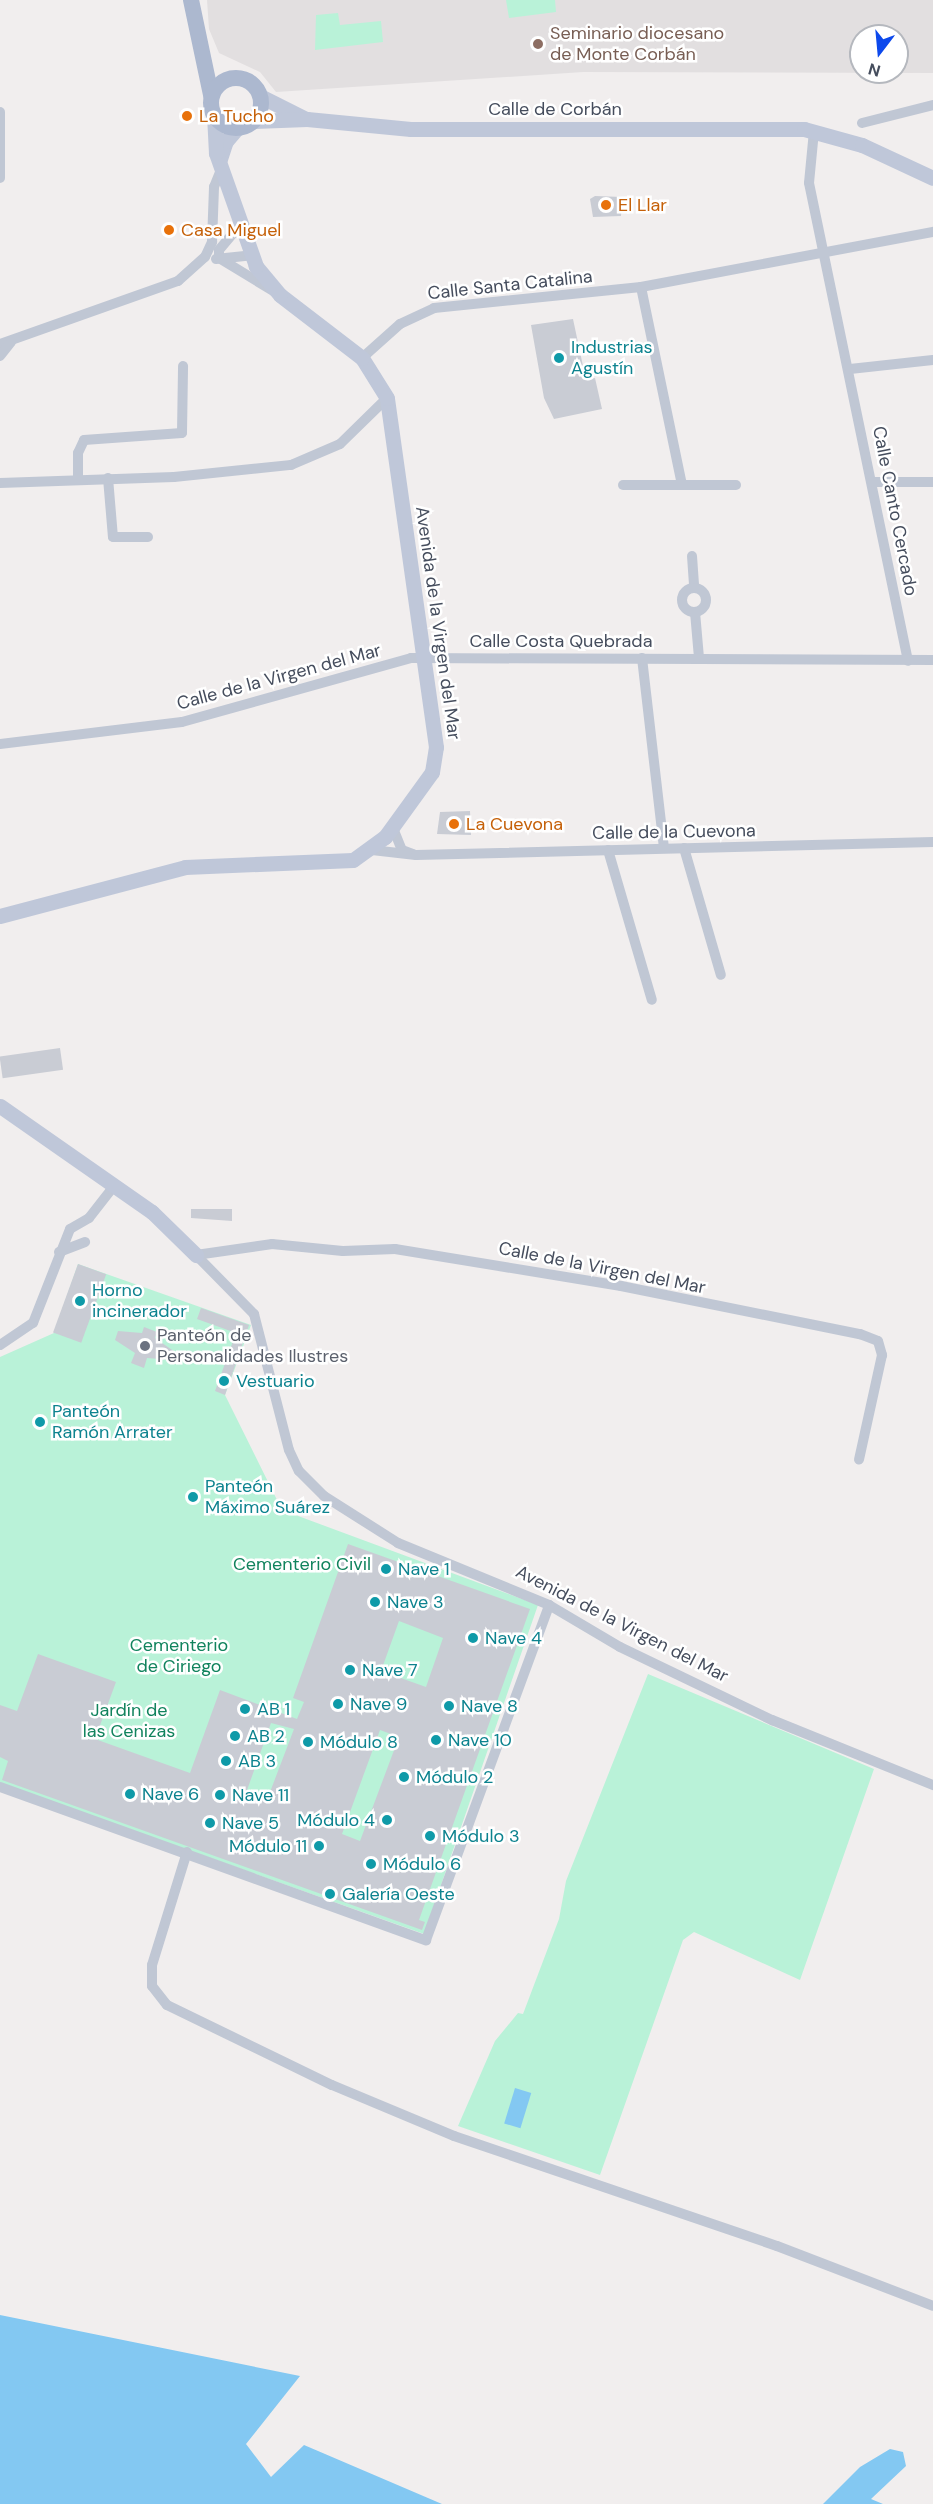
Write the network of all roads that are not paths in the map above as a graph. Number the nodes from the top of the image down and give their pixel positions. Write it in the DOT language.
graph roads {
  1 [pos="190,2"];
  2 [pos="204,54"];
  3 [pos="232,79"];
  4 [pos="211,95"];
  5 [pos="260,96"];
  6 [pos="933,105"];
  7 [pos="0,112"];
  8 [pos="214,115"];
  9 [pos="307,120"];
  10 [pos="862,123"];
  11 [pos="246,124"];
  12 [pos="809,130"];
  13 [pos="221,164"];
  14 [pos="1,177"];
  15 [pos="933,178"];
  16 [pos="239,226"];
  17 [pos="932,234"];
  18 [pos="252,255"];
  19 [pos="823,255"];
  20 [pos="219,258"];
  21 [pos="196,267"];
  22 [pos="641,287"];
  23 [pos="280,295"];
  24 [pos="5,343"];
  25 [pos="0,356"];
  26 [pos="362,358"];
  27 [pos="933,360"];
  28 [pos="183,366"];
  29 [pos="850,369"];
  30 [pos="387,398"];
  31 [pos="78,478"];
  32 [pos="108,478"];
  33 [pos="872,482"];
  34 [pos="933,482"];
  35 [pos="0,483"];
  36 [pos="623,485"];
  37 [pos="682,485"];
  38 [pos="736,485"];
  39 [pos="148,537"];
  40 [pos="692,556"];
  41 [pos="694,588"];
  42 [pos="695,612"];
  43 [pos="423,657"];
  44 [pos="642,658"];
  45 [pos="699,658"];
  46 [pos="933,660"];
  47 [pos="908,661"];
  48 [pos="0,744"];
  49 [pos="393,828"];
  50 [pos="933,842"];
  51 [pos="664,848"];
  52 [pos="684,848"];
  53 [pos="372,850"];
  54 [pos="608,850"];
  55 [pos="416,855"];
  56 [pos="0,916"];
  57 [pos="721,975"];
  58 [pos="652,1000"];
  59 [pos="0,1106"];
  60 [pos="113,1187"];
  61 [pos="85,1242"];
  62 [pos="59,1252"];
  63 [pos="196,1255"];
  64 [pos="0,1345"];
  65 [pos="859,1460"];
  66 [pos="549,1605"];
  67 [pos="933,1785"];
  68 [pos="0,1787"];
  69 [pos="186,1852"];
  70 [pos="933,2306"];
  1 -- 2 [label="main road"];
  2 -- 3 [label="main road"];
  2 -- 4 [label="main road"];
  3 -- 4 [label="main road"];
  3 -- 5 [label="main road"];
  4 -- 8 [label="main road"];
  5 -- 9 [label="main road, Calle de Corbán"];
  5 -- 11 [label="main road"];
  6 -- 10 [label="street"];
  7 -- 14 [label="street"];
  8 -- 11 [label="main road"];
  8 -- 13 [label="main road, Avenida de la Virgen del Mar"];
  9 -- 11 [label="main road, Calle de Corbán"];
  9 -- 12 [label="main road, Calle de Corbán"];
  11 -- 13 [label="main road, Avenida de la Virgen del Mar"];
  12 -- 15 [label="main road, Calle de Corbán"];
  12 -- 19 [label="street, Calle Canto Cercado"];
  13 -- 16 [label="main road, Avenida de la Virgen del Mar"];
  13 -- 21 [label="street, Avenida de la Virgen del Mar"];
  16 -- 18 [label="main road, Avenida de la Virgen del Mar"];
  16 -- 20 [label="street"];
  17 -- 19 [label="street, Calle Santa Catalina"];
  18 -- 20 [label="street"];
  18 -- 23 [label="main road, Avenida de la Virgen del Mar"];
  19 -- 22 [label="street, Calle Santa Catalina"];
  19 -- 29 [label="street, Calle Canto Cercado"];
  20 -- 21 [label="street"];
  20 -- 23 [label="street"];
  21 -- 24 [label="street"];
  22 -- 26 [label="street, Calle Santa Catalina"];
  22 -- 37 [label="street"];
  23 -- 26 [label="main road, Avenida de la Virgen del Mar"];
  24 -- 25 [label="street"];
  26 -- 30 [label="main road, Avenida de la Virgen del Mar"];
  27 -- 29 [label="street"];
  28 -- 31 [label="street"];
  29 -- 33 [label="street, Calle Canto Cercado"];
  30 -- 32 [label="street"];
  30 -- 43 [label="main road, Avenida de la Virgen del Mar"];
  31 -- 32 [label="street"];
  31 -- 35 [label="street"];
  32 -- 39 [label="street"];
  33 -- 34 [label="street"];
  33 -- 47 [label="street, Calle Canto Cercado"];
  36 -- 37 [label="street"];
  37 -- 38 [label="street"];
  40 -- 41 [label="street"];
  41 -- 42 [label="street"];
  41 -- 42 [label="street"];
  42 -- 45 [label="street"];
  43 -- 44 [label="street, Calle Costa Quebrada"];
  43 -- 48 [label="street, Calle de la Virgen del Mar"];
  43 -- 49 [label="main road, Avenida de la Virgen del Mar"];
  44 -- 45 [label="street, Calle Costa Quebrada"];
  44 -- 51 [label="street"];
  45 -- 47 [label="street, Calle Costa Quebrada"];
  46 -- 47 [label="street, Calle Costa Quebrada"];
  49 -- 53 [label="main road, Avenida de la Virgen del Mar"];
  49 -- 55 [label="street"];
  50 -- 52 [label="street, Calle de la Cuevona"];
  51 -- 52 [label="street, Calle de la Cuevona"];
  51 -- 54 [label="street, Calle de la Cuevona"];
  52 -- 57 [label="street"];
  53 -- 55 [label="street, Calle de la Cuevona"];
  53 -- 56 [label="main road, Avenida de la Virgen del Mar"];
  54 -- 55 [label="street, Calle de la Cuevona"];
  54 -- 58 [label="street"];
  59 -- 60 [label="main road, Avenida de la Virgen del Mar"];
  60 -- 62 [label="street"];
  60 -- 63 [label="main road, Avenida de la Virgen del Mar"];
  61 -- 62 [label="street"];
  62 -- 64 [label="street"];
  63 -- 65 [label="street, Calle de la Virgen del Mar"];
  63 -- 66 [label="street, Avenida de la Virgen del Mar"];
  66 -- 67 [label="street, Avenida de la Virgen del Mar"];
  66 -- 69 [label="street"];
  68 -- 69 [label="street"];
  69 -- 70 [label="street"];
}
